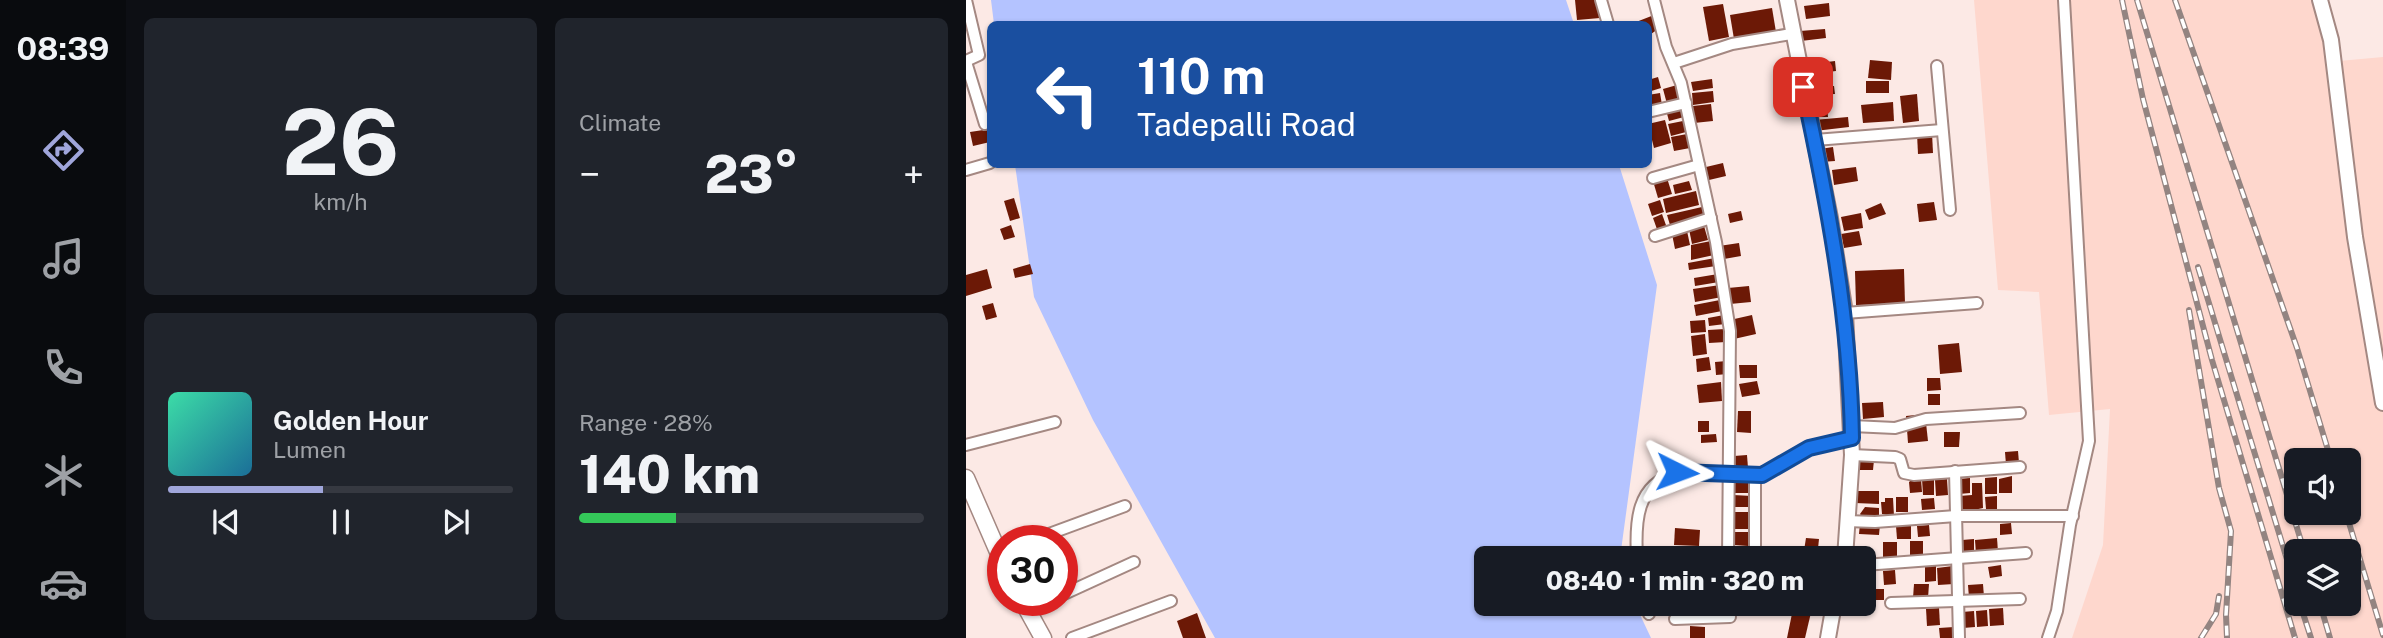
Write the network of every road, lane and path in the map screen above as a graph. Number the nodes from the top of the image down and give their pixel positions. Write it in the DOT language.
graph roads {
  1 [pos="966,0"];
  2 [pos="1601,0"];
  3 [pos="1654,0"];
  4 [pos="1787,0"];
  5 [pos="2064,0"];
  6 [pos="2320,0"];
  7 [pos="1607,21"];
  8 [pos="1791,34"];
  9 [pos="966,61"];
  10 [pos="1674,64"];
  11 [pos="1937,66"];
  12 [pos="1686,103"];
  13 [pos="1652,111"];
  14 [pos="985,124"];
  15 [pos="1942,130"];
  16 [pos="1815,140"];
  17 [pos="987,164"];
  18 [pos="1699,165"];
  19 [pos="966,170"];
  20 [pos="1653,178"];
  21 [pos="1950,210"];
  22 [pos="1711,218"];
  23 [pos="1655,236"];
  24 [pos="1977,303"];
  25 [pos="1844,313"];
  26 [pos="2383,403"];
  27 [pos="2020,412"];
  28 [pos="1055,422"];
  29 [pos="1852,432"];
  30 [pos="966,445"];
  31 [pos="1852,455"];
  32 [pos="2020,467"];
  33 [pos="1955,471"];
  34 [pos="1731,476"];
  35 [pos="1755,476"];
  36 [pos="966,478"];
  37 [pos="1125,506"];
  38 [pos="1956,516"];
  39 [pos="2073,516"];
  40 [pos="1846,521"];
  41 [pos="987,525"];
  42 [pos="1073,525"];
  43 [pos="1637,546"];
  44 [pos="1728,546"];
  45 [pos="1755,546"];
  46 [pos="1845,546"];
  47 [pos="2026,554"];
  48 [pos="1959,558"];
  49 [pos="1134,562"];
  50 [pos="1876,564"];
  51 [pos="1078,588"];
  52 [pos="2021,599"];
  53 [pos="1171,601"];
  54 [pos="1891,603"];
  55 [pos="1958,603"];
  56 [pos="1031,616"];
  57 [pos="1730,616"];
  58 [pos="1832,616"];
  59 [pos="1675,619"];
  60 [pos="1043,638"];
  61 [pos="1072,638"];
  62 [pos="1828,638"];
  63 [pos="1959,638"];
  64 [pos="2048,638"];
  1 -- 9 [label="street"];
  2 -- 7 [label="street"];
  3 -- 10 [label="street"];
  4 -- 8 [label="street"];
  5 -- 39 [label="street"];
  6 -- 26 [label="street"];
  8 -- 10 [label="street"];
  8 -- 16 [label="street"];
  9 -- 14 [label="street"];
  10 -- 12 [label="street"];
  11 -- 15 [label="street"];
  12 -- 13 [label="street"];
  12 -- 18 [label="street"];
  15 -- 16 [label="street"];
  15 -- 21 [label="street"];
  16 -- 25 [label="street"];
  17 -- 19 [label="street"];
  18 -- 20 [label="street"];
  18 -- 22 [label="street"];
  22 -- 23 [label="street"];
  22 -- 34 [label="street"];
  24 -- 25 [label="street"];
  25 -- 29 [label="street"];
  27 -- 29 [label="street"];
  28 -- 30 [label="street"];
  29 -- 31 [label="street"];
  29 -- 35 [label="street"];
  31 -- 33 [label="street"];
  31 -- 40 [label="street"];
  32 -- 33 [label="street"];
  33 -- 38 [label="street"];
  34 -- 35 [label="street"];
  34 -- 43 [label="street"];
  34 -- 44 [label="street"];
  35 -- 45 [label="street"];
  36 -- 41 [label="main road"];
  37 -- 42 [label="street"];
  38 -- 39 [label="street"];
  38 -- 40 [label="street"];
  38 -- 48 [label="street"];
  39 -- 64 [label="street"];
  40 -- 46 [label="street"];
  47 -- 48 [label="street"];
  48 -- 50 [label="street"];
  48 -- 55 [label="street"];
  49 -- 51 [label="street"];
  52 -- 55 [label="street"];
  53 -- 61 [label="street"];
  54 -- 55 [label="street"];
  55 -- 63 [label="street"];
  56 -- 60 [label="main road"];
  57 -- 59 [label="street"];
  58 -- 62 [label="street"];
}
